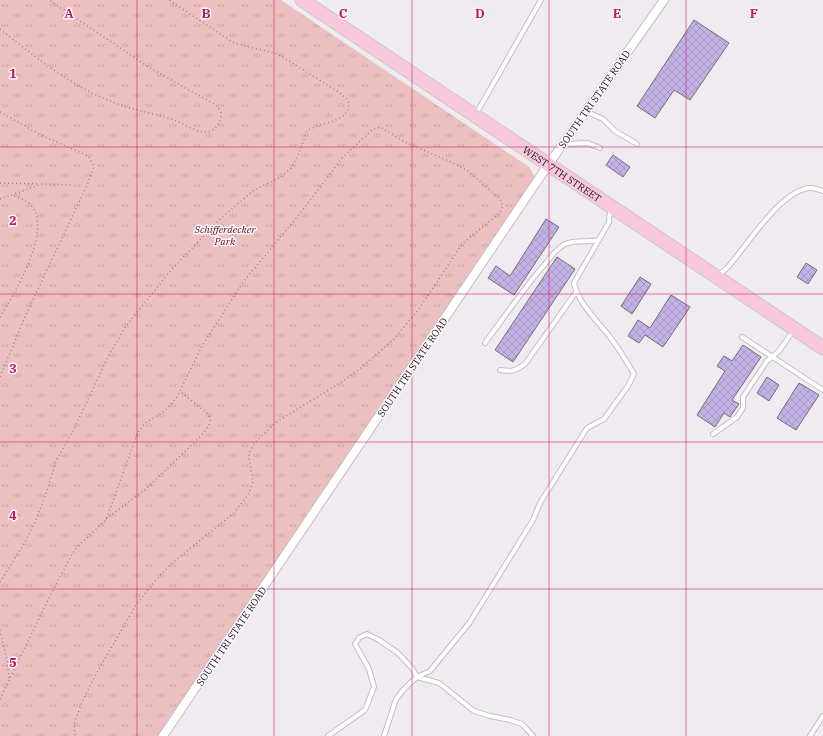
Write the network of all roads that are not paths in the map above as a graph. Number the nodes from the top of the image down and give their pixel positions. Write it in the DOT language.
graph roads {
  1 [pos="302,0"];
  2 [pos="541,0"];
  3 [pos="664,0"];
  4 [pos="584,111"];
  5 [pos="475,116"];
  6 [pos="638,144"];
  7 [pos="562,145"];
  8 [pos="600,148"];
  9 [pos="548,165"];
  10 [pos="823,191"];
  11 [pos="610,206"];
  12 [pos="599,240"];
  13 [pos="713,275"];
  14 [pos="576,292"];
  15 [pos="794,329"];
  16 [pos="742,337"];
  17 [pos="485,343"];
  18 [pos="823,348"];
  19 [pos="772,357"];
  20 [pos="500,370"];
  21 [pos="823,390"];
  22 [pos="713,434"];
  23 [pos="418,677"];
  24 [pos="823,716"];
  25 [pos="163,736"];
  26 [pos="328,736"];
  27 [pos="384,736"];
  28 [pos="533,736"];
  29 [pos="810,736"];
  1 -- 5 [label="main road, WEST 7TH STREET"];
  2 -- 5 [label="lane"];
  3 -- 4 [label="street, SOUTH TRI STATE ROAD"];
  4 -- 6 [label="lane"];
  4 -- 7 [label="street, SOUTH TRI STATE ROAD"];
  5 -- 9 [label="main road, WEST 7TH STREET"];
  7 -- 8 [label="lane"];
  7 -- 9 [label="street, SOUTH TRI STATE ROAD"];
  9 -- 11 [label="main road, WEST 7TH STREET"];
  9 -- 25 [label="street, SOUTH TRI STATE ROAD"];
  10 -- 13 [label="lane"];
  11 -- 12 [label="lane"];
  11 -- 13 [label="main road, WEST 7TH STREET"];
  12 -- 14 [label="lane"];
  12 -- 17 [label="lane"];
  13 -- 15 [label="main road, WEST 7TH STREET"];
  14 -- 20 [label="lane"];
  14 -- 23 [label="lane"];
  15 -- 18 [label="main road, WEST 7TH STREET"];
  15 -- 19 [label="lane"];
  16 -- 19 [label="lane"];
  19 -- 21 [label="lane"];
  19 -- 22 [label="lane"];
  23 -- 26 [label="lane"];
  23 -- 27 [label="lane"];
  23 -- 28 [label="lane"];
  24 -- 29 [label="lane"];
}
